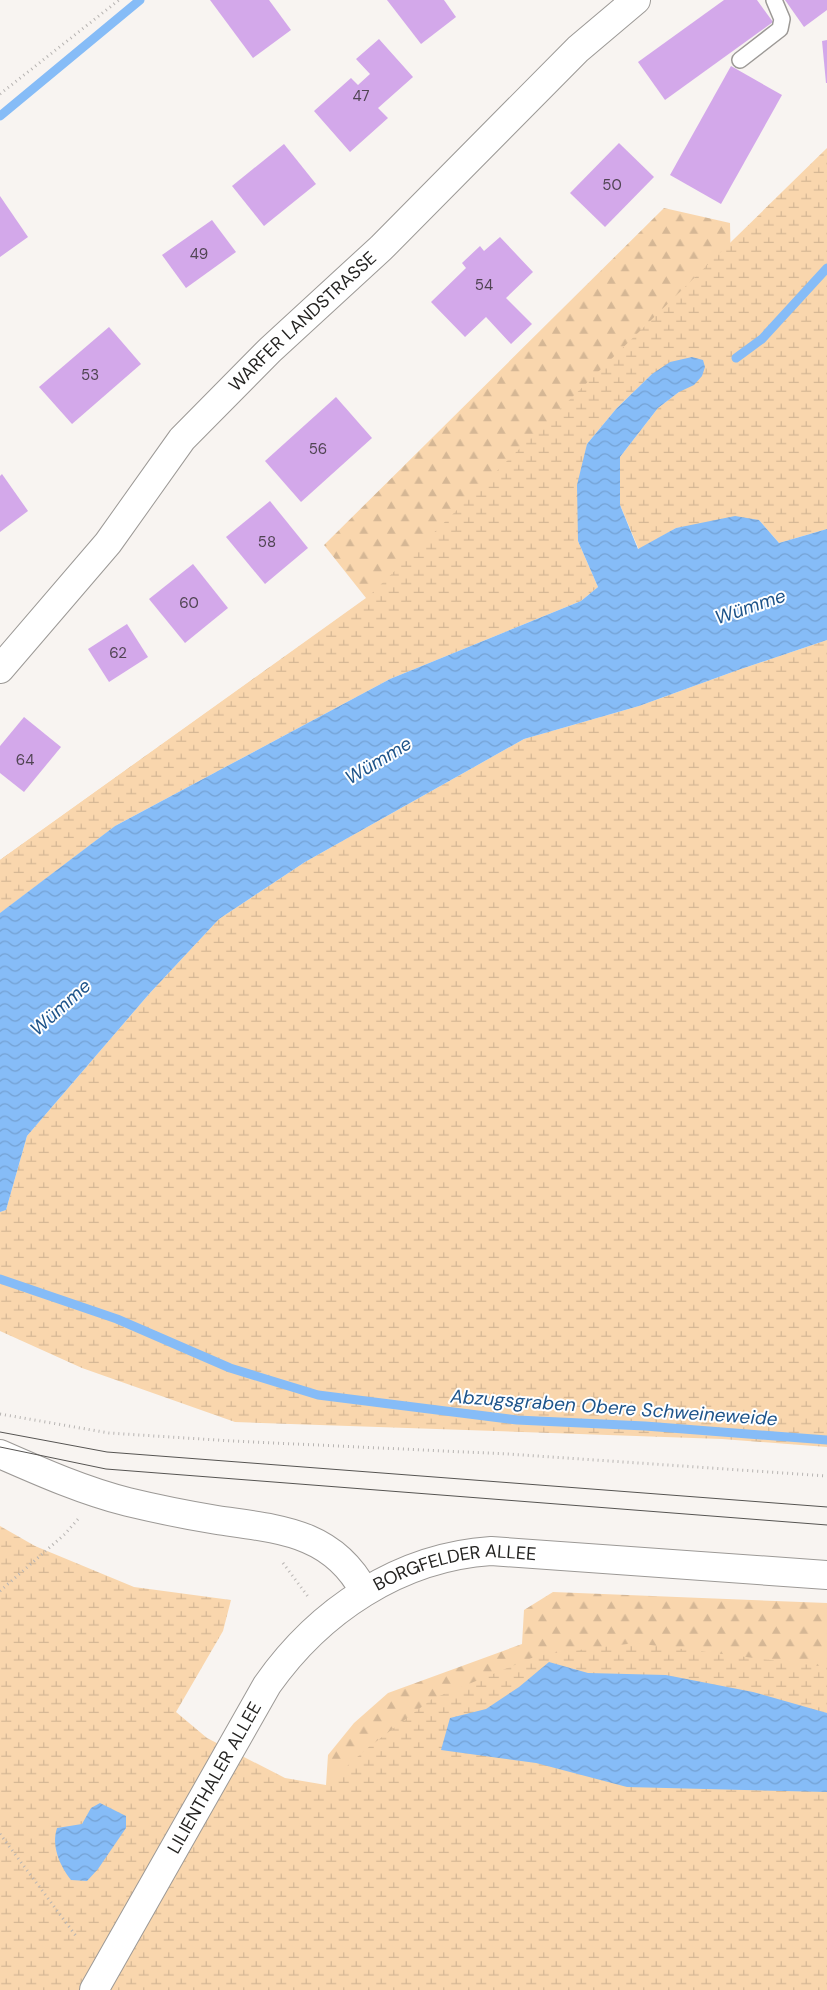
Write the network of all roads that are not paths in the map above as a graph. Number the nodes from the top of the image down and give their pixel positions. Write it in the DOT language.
graph roads {
  1 [pos="636,0"];
  2 [pos="774,0"];
  3 [pos="740,60"];
  4 [pos="0,669"];
  5 [pos="0,1454"];
  6 [pos="827,1575"];
  7 [pos="364,1591"];
  8 [pos="94,1990"];
  1 -- 4 [label="street, WARFER LANDSTRASSE"];
  2 -- 3 [label="lane"];
  5 -- 7 [label="street, BORGFELDER ALLEE"];
  6 -- 7 [label="street, BORGFELDER ALLEE"];
  7 -- 8 [label="street, LILIENTHALER ALLEE"];
}
